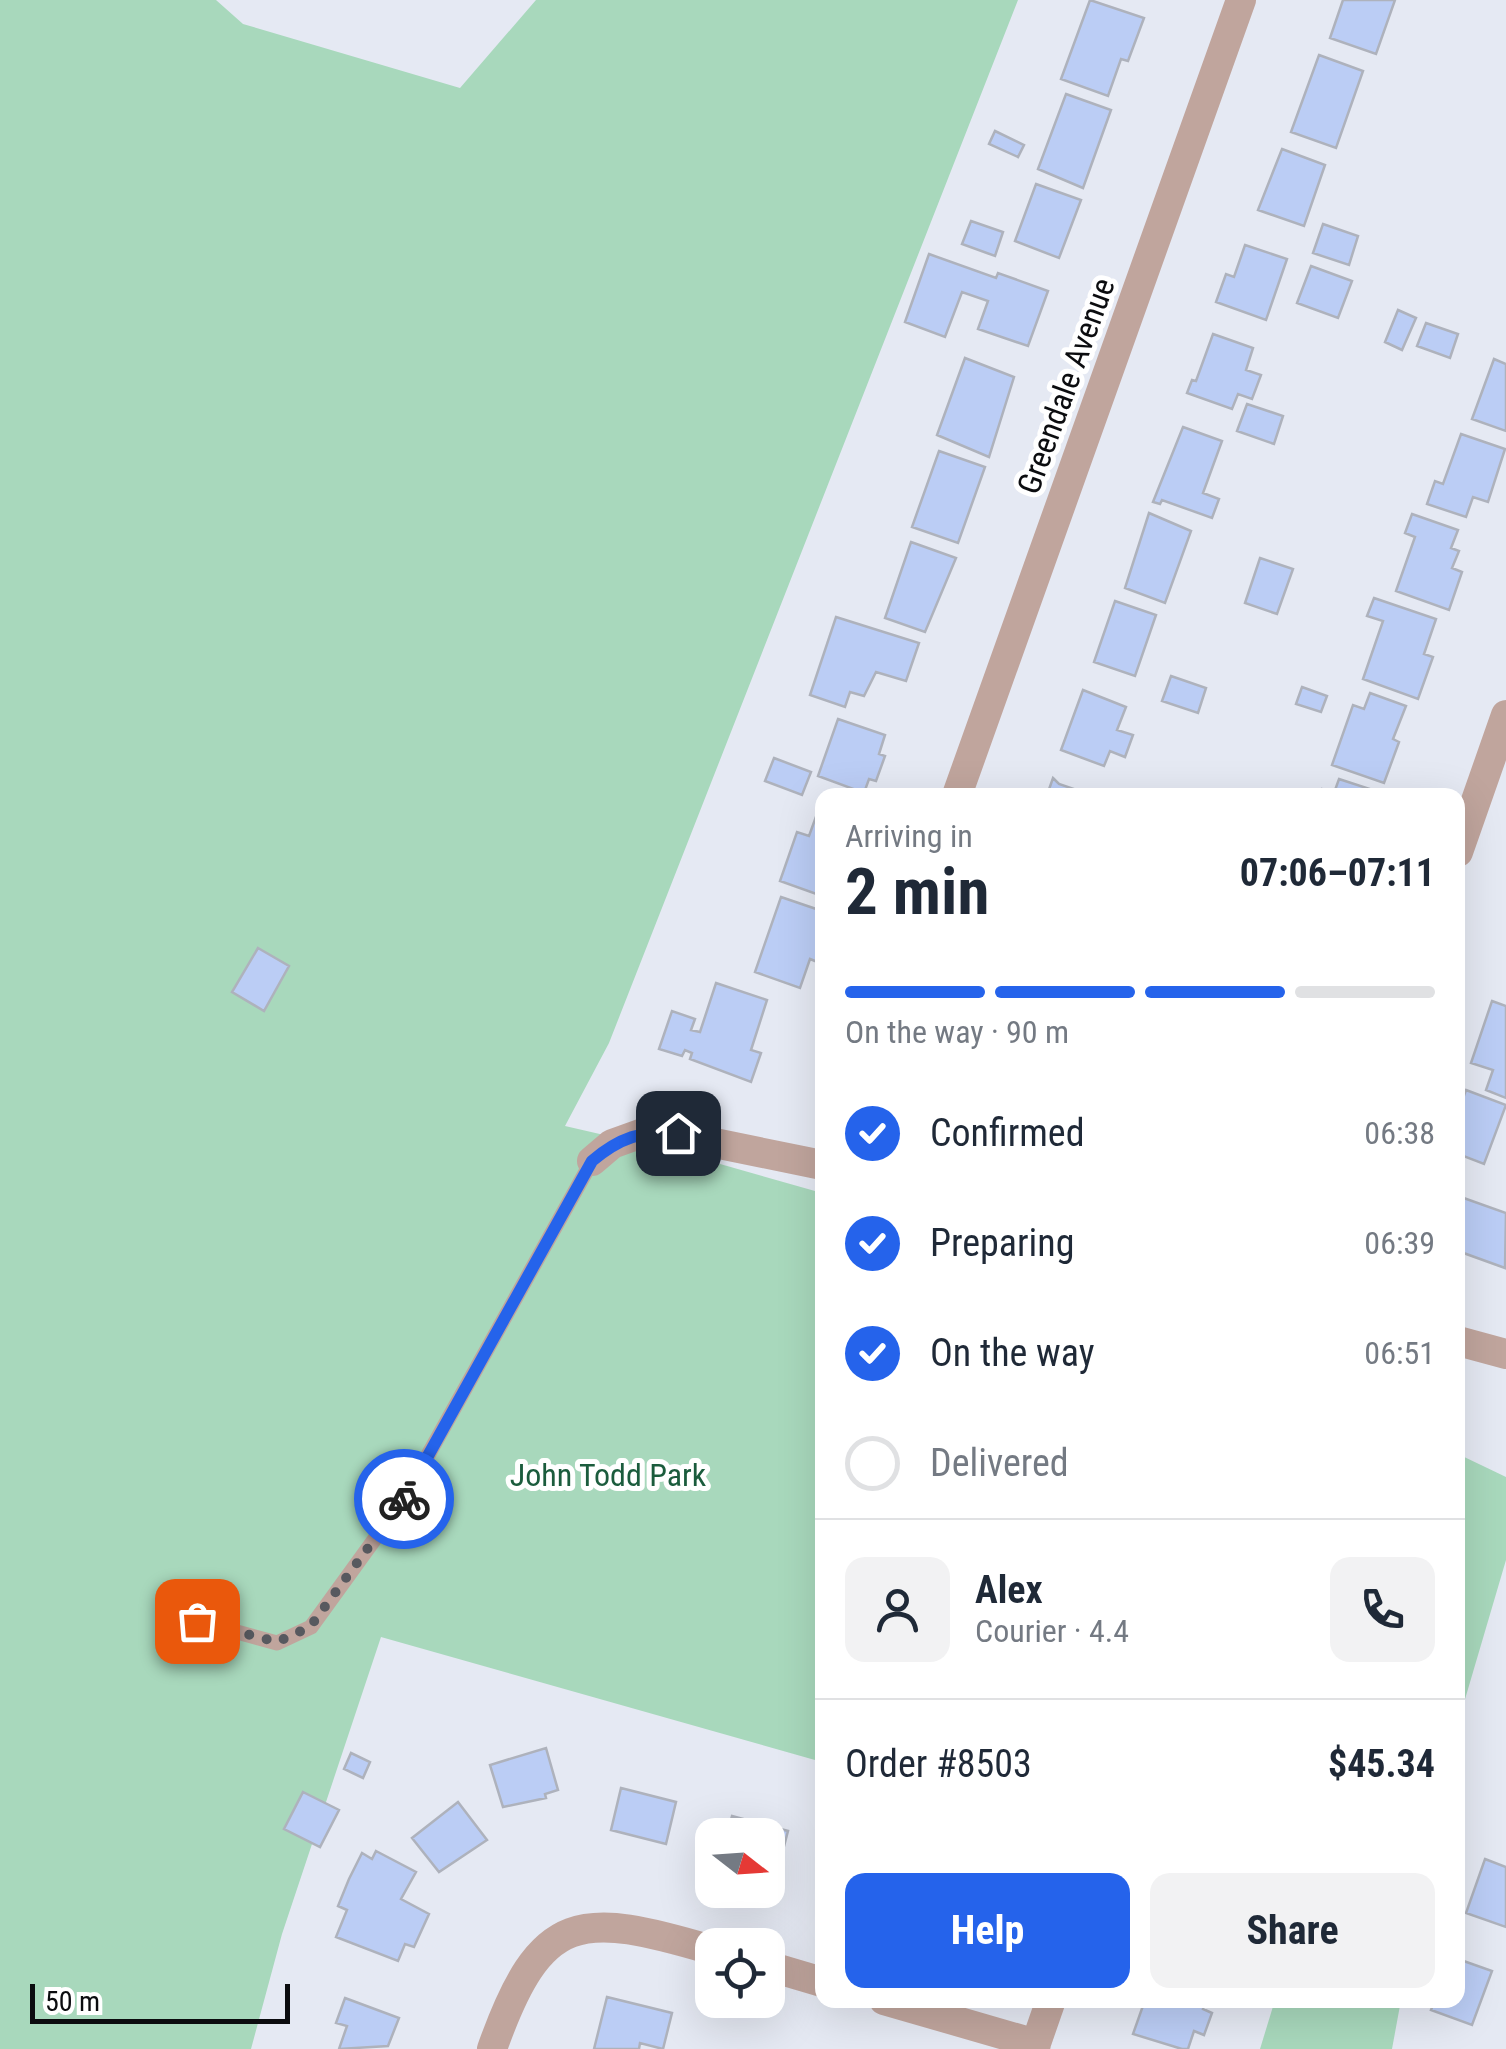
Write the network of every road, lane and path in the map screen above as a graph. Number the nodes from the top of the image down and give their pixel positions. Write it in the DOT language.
graph roads {
  1 [pos="1241,0"];
  2 [pos="1506,715"];
  3 [pos="960,788"];
  4 [pos="1465,832"];
  5 [pos="592,1161"];
  6 [pos="815,1164"];
  7 [pos="1465,1343"];
  8 [pos="1506,1354"];
  9 [pos="197,1621"];
  10 [pos="695,1945"];
  11 [pos="785,1971"];
  12 [pos="815,1980"];
  13 [pos="910,2008"];
  14 [pos="1048,2008"];
  15 [pos="1035,2046"];
  16 [pos="492,2049"];
  1 -- 3 [label="street, Greendale Avenue"];
  2 -- 4 [label="street"];
  5 -- 6 [label="street"];
  5 -- 9 [label="lane"];
  7 -- 8 [label="street"];
  10 -- 16 [label="street"];
  11 -- 12 [label="street"];
  13 -- 15 [label="street"];
  14 -- 15 [label="street"];
}
